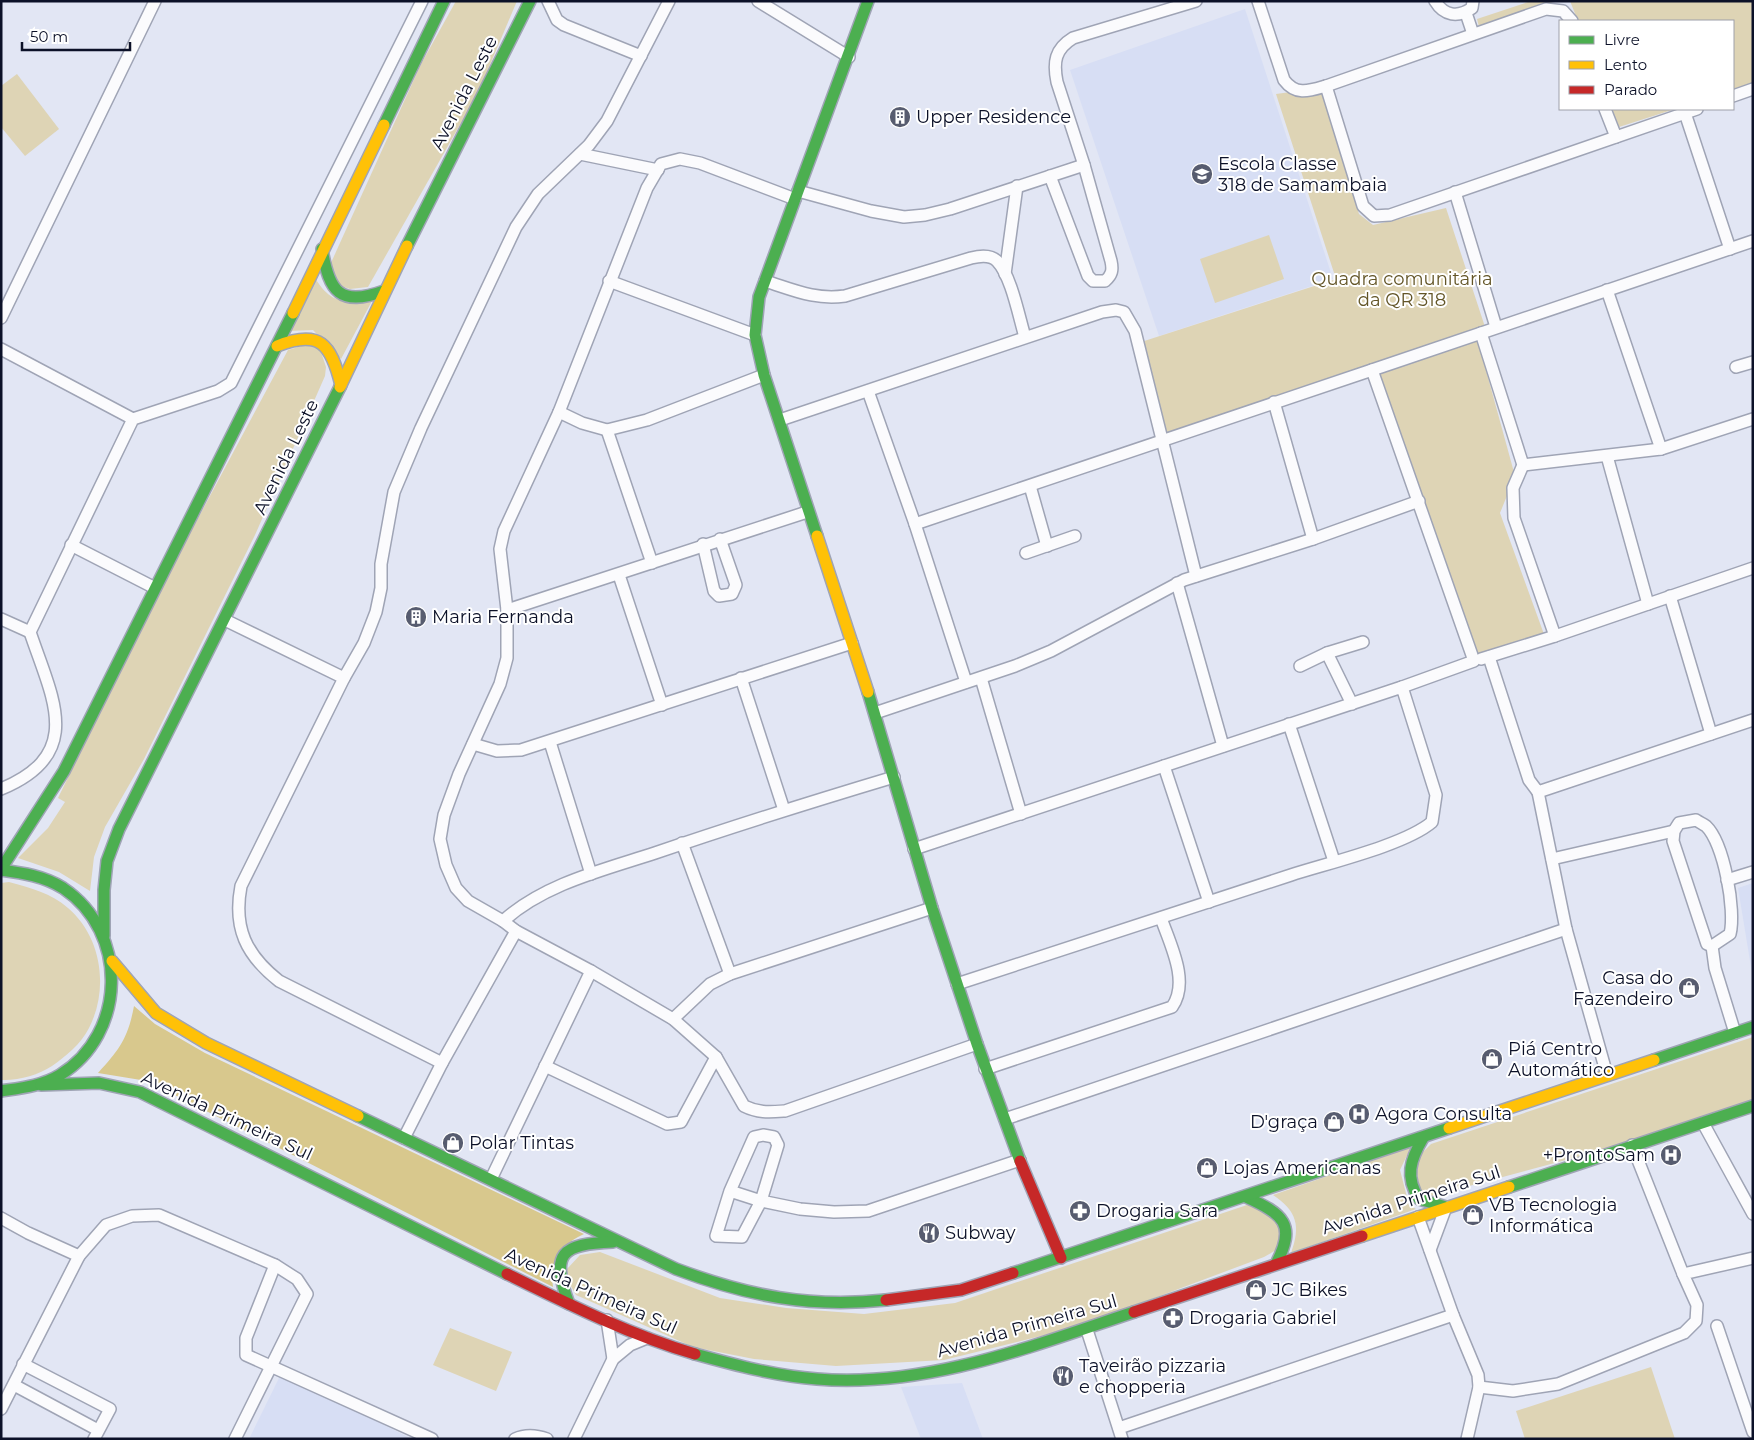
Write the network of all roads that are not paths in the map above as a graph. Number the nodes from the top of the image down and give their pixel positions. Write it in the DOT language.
graph roads {
  1 [pos="155,1"];
  2 [pos="422,1"];
  3 [pos="444,1"];
  4 [pos="530,1"];
  5 [pos="548,1"];
  6 [pos="668,1"];
  7 [pos="758,1"];
  8 [pos="868,1"];
  9 [pos="1196,1"];
  10 [pos="1258,1"];
  11 [pos="1435,1"];
  12 [pos="1473,1"];
  13 [pos="1466,13"];
  14 [pos="1571,20"];
  15 [pos="1473,34"];
  16 [pos="641,56"];
  17 [pos="849,56"];
  18 [pos="1326,86"];
  19 [pos="1753,89"];
  20 [pos="1734,96"];
  21 [pos="1605,110"];
  22 [pos="1694,110"];
  23 [pos="1685,113"];
  24 [pos="1616,137"];
  25 [pos="580,154"];
  26 [pos="1084,165"];
  27 [pos="658,170"];
  28 [pos="1050,176"];
  29 [pos="1017,186"];
  30 [pos="1455,192"];
  31 [pos="797,195"];
  32 [pos="1753,241"];
  33 [pos="322,249"];
  34 [pos="1730,249"];
  35 [pos="1005,274"];
  36 [pos="609,281"];
  37 [pos="765,281"];
  38 [pos="1607,290"];
  39 [pos="384,291"];
  40 [pos="1,318"];
  41 [pos="1496,328"];
  42 [pos="1481,333"];
  43 [pos="755,335"];
  44 [pos="1025,337"];
  45 [pos="277,346"];
  46 [pos="1,349"];
  47 [pos="1753,362"];
  48 [pos="1736,367"];
  49 [pos="1372,370"];
  50 [pos="764,375"];
  51 [pos="341,385"];
  52 [pos="868,391"];
  53 [pos="1274,402"];
  54 [pos="560,412"];
  55 [pos="133,419"];
  56 [pos="1753,419"];
  57 [pos="780,420"];
  58 [pos="607,430"];
  59 [pos="1161,441"];
  60 [pos="1660,449"];
  61 [pos="1607,456"];
  62 [pos="1523,465"];
  63 [pos="1030,486"];
  64 [pos="1419,501"];
  65 [pos="807,512"];
  66 [pos="915,524"];
  67 [pos="1075,536"];
  68 [pos="720,539"];
  69 [pos="1313,540"];
  70 [pos="703,544"];
  71 [pos="72,545"];
  72 [pos="1047,546"];
  73 [pos="1026,553"];
  74 [pos="652,563"];
  75 [pos="1753,568"];
  76 [pos="619,575"];
  77 [pos="1196,576"];
  78 [pos="1177,584"];
  79 [pos="155,588"];
  80 [pos="1670,596"];
  81 [pos="1648,604"];
  82 [pos="507,610"];
  83 [pos="1,618"];
  84 [pos="225,620"];
  85 [pos="30,632"];
  86 [pos="1555,636"];
  87 [pos="1362,642"];
  88 [pos="852,643"];
  89 [pos="1327,652"];
  90 [pos="1489,657"];
  91 [pos="1474,661"];
  92 [pos="1300,666"];
  93 [pos="344,678"];
  94 [pos="741,678"];
  95 [pos="981,678"];
  96 [pos="966,682"];
  97 [pos="1402,687"];
  98 [pos="1352,704"];
  99 [pos="662,705"];
  100 [pos="875,713"];
  101 [pos="1753,720"];
  102 [pos="1289,724"];
  103 [pos="1711,734"];
  104 [pos="550,742"];
  105 [pos="473,744"];
  106 [pos="1223,746"];
  107 [pos="1164,766"];
  108 [pos="894,777"];
  109 [pos="1,789"];
  110 [pos="1538,792"];
  111 [pos="784,810"];
  112 [pos="1021,814"];
  113 [pos="1674,831"];
  114 [pos="682,844"];
  115 [pos="914,850"];
  116 [pos="1552,859"];
  117 [pos="1334,861"];
  118 [pos="1,870"];
  119 [pos="1753,872"];
  120 [pos="591,874"];
  121 [pos="1728,880"];
  122 [pos="1209,902"];
  123 [pos="932,908"];
  124 [pos="1161,918"];
  125 [pos="503,921"];
  126 [pos="1566,929"];
  127 [pos="516,931"];
  128 [pos="104,936"];
  129 [pos="1712,946"];
  130 [pos="112,961"];
  131 [pos="591,971"];
  132 [pos="730,974"];
  133 [pos="957,984"];
  134 [pos="673,1019"];
  135 [pos="1753,1027"];
  136 [pos="1735,1033"];
  137 [pos="977,1044"];
  138 [pos="716,1057"];
  139 [pos="442,1063"];
  140 [pos="545,1066"];
  141 [pos="985,1070"];
  142 [pos="1607,1075"];
  143 [pos="41,1085"];
  144 [pos="1,1091"];
  145 [pos="16,1091"];
  146 [pos="1,1104"];
  147 [pos="1753,1106"];
  148 [pos="1005,1119"];
  149 [pos="1702,1123"];
  150 [pos="404,1138"];
  151 [pos="1423,1138"];
  152 [pos="1632,1145"];
  153 [pos="1020,1160"];
  154 [pos="491,1179"];
  155 [pos="730,1191"];
  156 [pos="1246,1197"];
  157 [pos="761,1201"];
  158 [pos="1446,1207"];
  159 [pos="1753,1214"];
  160 [pos="1418,1216"];
  161 [pos="1,1218"];
  162 [pos="615,1242"];
  163 [pos="1430,1250"];
  164 [pos="79,1256"];
  165 [pos="1061,1258"];
  166 [pos="1753,1258"];
  167 [pos="1276,1264"];
  168 [pos="275,1265"];
  169 [pos="1683,1274"];
  170 [pos="568,1304"];
  171 [pos="1453,1315"];
  172 [pos="607,1320"];
  173 [pos="1717,1326"];
  174 [pos="1087,1330"];
  175 [pos="647,1338"];
  176 [pos="613,1359"];
  177 [pos="23,1364"];
  178 [pos="270,1368"];
  179 [pos="14,1385"];
  180 [pos="1479,1386"];
  181 [pos="1,1409"];
  182 [pos="1753,1432"];
  183 [pos="1121,1433"];
  184 [pos="96,1434"];
  185 [pos="235,1439"];
  186 [pos="432,1439"];
  187 [pos="515,1439"];
  188 [pos="547,1439"];
  189 [pos="574,1439"];
  190 [pos="1467,1439"];
  1 -- 40 [label="street"];
  2 -- 55 [label="street"];
  3 -- 33 [label="main road"];
  4 -- 39 [label="main road, Avenida Leste"];
  5 -- 16 [label="street"];
  6 -- 16 [label="street"];
  7 -- 17 [label="street"];
  8 -- 17 [label="main road"];
  9 -- 26 [label="street"];
  10 -- 18 [label="street"];
  11 -- 13 [label="street"];
  12 -- 13 [label="street"];
  13 -- 15 [label="street"];
  14 -- 15 [label="street"];
  15 -- 18 [label="street"];
  16 -- 25 [label="street"];
  17 -- 31 [label="main road"];
  18 -- 30 [label="street"];
  19 -- 20 [label="street"];
  21 -- 24 [label="street"];
  22 -- 23 [label="street"];
  23 -- 24 [label="street"];
  23 -- 34 [label="street"];
  24 -- 30 [label="street"];
  25 -- 27 [label="street"];
  25 -- 93 [label="street"];
  26 -- 28 [label="street"];
  26 -- 28 [label="street"];
  27 -- 31 [label="street"];
  27 -- 36 [label="street"];
  28 -- 29 [label="street"];
  29 -- 31 [label="street"];
  29 -- 35 [label="street"];
  30 -- 41 [label="street"];
  31 -- 37 [label="main road"];
  32 -- 34 [label="street"];
  33 -- 39 [label="main road"];
  33 -- 45 [label="main road"];
  34 -- 38 [label="street"];
  35 -- 37 [label="street"];
  35 -- 44 [label="street"];
  36 -- 43 [label="street"];
  36 -- 54 [label="street"];
  37 -- 43 [label="main road"];
  38 -- 41 [label="street"];
  38 -- 60 [label="street"];
  39 -- 51 [label="main road, Avenida Leste"];
  41 -- 42 [label="street"];
  42 -- 49 [label="street"];
  42 -- 62 [label="street"];
  43 -- 50 [label="main road"];
  44 -- 52 [label="street"];
  44 -- 59 [label="street"];
  45 -- 51 [label="main road"];
  45 -- 79 [label="main road"];
  46 -- 55 [label="street"];
  47 -- 48 [label="street"];
  49 -- 53 [label="street"];
  49 -- 64 [label="street"];
  50 -- 57 [label="main road"];
  50 -- 58 [label="street"];
  51 -- 84 [label="main road, Avenida Leste"];
  52 -- 57 [label="street"];
  52 -- 66 [label="street"];
  53 -- 59 [label="street"];
  53 -- 69 [label="street"];
  54 -- 58 [label="street"];
  54 -- 82 [label="street"];
  55 -- 71 [label="street"];
  56 -- 60 [label="street"];
  57 -- 65 [label="main road"];
  58 -- 74 [label="street"];
  59 -- 63 [label="street"];
  59 -- 77 [label="street"];
  60 -- 61 [label="street"];
  61 -- 62 [label="street"];
  61 -- 81 [label="street"];
  62 -- 86 [label="street"];
  63 -- 66 [label="street"];
  63 -- 72 [label="street"];
  64 -- 69 [label="street"];
  64 -- 91 [label="street"];
  65 -- 68 [label="street"];
  65 -- 88 [label="main road"];
  66 -- 96 [label="street"];
  67 -- 72 [label="street"];
  68 -- 70 [label="street"];
  68 -- 70 [label="street"];
  69 -- 77 [label="street"];
  70 -- 74 [label="street"];
  71 -- 79 [label="street"];
  71 -- 85 [label="street"];
  72 -- 73 [label="street"];
  74 -- 76 [label="street"];
  75 -- 80 [label="street"];
  76 -- 82 [label="street"];
  76 -- 99 [label="street"];
  77 -- 78 [label="street"];
  78 -- 95 [label="street"];
  78 -- 106 [label="street"];
  79 -- 118 [label="main road"];
  80 -- 81 [label="street"];
  80 -- 103 [label="street"];
  81 -- 86 [label="street"];
  82 -- 105 [label="street"];
  83 -- 85 [label="street"];
  84 -- 93 [label="street"];
  84 -- 128 [label="main road, Avenida Leste"];
  85 -- 109 [label="street"];
  86 -- 90 [label="street"];
  87 -- 89 [label="street"];
  88 -- 94 [label="street"];
  88 -- 100 [label="main road"];
  89 -- 92 [label="street"];
  89 -- 98 [label="street"];
  90 -- 91 [label="street"];
  90 -- 110 [label="street"];
  91 -- 97 [label="street"];
  93 -- 139 [label="street"];
  94 -- 99 [label="street"];
  94 -- 111 [label="street"];
  95 -- 96 [label="street"];
  95 -- 112 [label="street"];
  96 -- 100 [label="street"];
  97 -- 98 [label="street"];
  97 -- 117 [label="street"];
  98 -- 102 [label="street"];
  99 -- 104 [label="street"];
  100 -- 108 [label="main road"];
  101 -- 103 [label="street"];
  102 -- 106 [label="street"];
  102 -- 117 [label="street"];
  103 -- 110 [label="street"];
  104 -- 105 [label="street"];
  104 -- 120 [label="street"];
  105 -- 125 [label="street"];
  106 -- 107 [label="street"];
  107 -- 112 [label="street"];
  107 -- 122 [label="street"];
  108 -- 111 [label="street"];
  108 -- 115 [label="main road"];
  110 -- 116 [label="street"];
  111 -- 114 [label="street"];
  112 -- 115 [label="street"];
  113 -- 116 [label="street"];
  113 -- 121 [label="street"];
  113 -- 129 [label="street"];
  114 -- 120 [label="street"];
  114 -- 132 [label="street"];
  115 -- 123 [label="main road"];
  116 -- 126 [label="street"];
  117 -- 122 [label="street"];
  118 -- 128 [label="main road"];
  119 -- 121 [label="street"];
  120 -- 125 [label="street"];
  121 -- 129 [label="street"];
  122 -- 124 [label="street"];
  123 -- 132 [label="street"];
  123 -- 133 [label="main road"];
  124 -- 133 [label="street"];
  124 -- 141 [label="street"];
  125 -- 127 [label="street"];
  126 -- 142 [label="street"];
  126 -- 148 [label="street"];
  127 -- 131 [label="street"];
  127 -- 139 [label="street"];
  128 -- 130 [label="main road"];
  129 -- 136 [label="street"];
  130 -- 143 [label="main road"];
  130 -- 150 [label="main road"];
  131 -- 134 [label="street"];
  131 -- 140 [label="street"];
  132 -- 134 [label="street"];
  133 -- 137 [label="main road"];
  134 -- 138 [label="street"];
  135 -- 136 [label="main road"];
  136 -- 142 [label="main road"];
  137 -- 138 [label="street"];
  137 -- 141 [label="main road"];
  138 -- 140 [label="street"];
  139 -- 150 [label="street"];
  140 -- 154 [label="street"];
  141 -- 148 [label="main road"];
  142 -- 151 [label="main road"];
  143 -- 145 [label="main road"];
  143 -- 170 [label="main road, Avenida Primeira Sul"];
  144 -- 145 [label="main road"];
  145 -- 146 [label="main road"];
  147 -- 149 [label="main road, Avenida Primeira Sul"];
  148 -- 153 [label="main road"];
  149 -- 152 [label="main road, Avenida Primeira Sul"];
  149 -- 159 [label="street"];
  150 -- 154 [label="main road"];
  151 -- 156 [label="main road"];
  151 -- 158 [label="main road"];
  152 -- 158 [label="main road, Avenida Primeira Sul"];
  152 -- 169 [label="street"];
  153 -- 157 [label="street"];
  153 -- 165 [label="main road"];
  154 -- 162 [label="main road"];
  155 -- 157 [label="street"];
  155 -- 157 [label="street"];
  155 -- 157 [label="street"];
  156 -- 165 [label="main road"];
  156 -- 167 [label="main road"];
  158 -- 160 [label="main road, Avenida Primeira Sul"];
  158 -- 163 [label="street"];
  160 -- 163 [label="street"];
  160 -- 167 [label="main road, Avenida Primeira Sul"];
  161 -- 164 [label="street"];
  162 -- 165 [label="main road"];
  162 -- 170 [label="main road"];
  163 -- 171 [label="street"];
  164 -- 168 [label="street"];
  164 -- 177 [label="street"];
  166 -- 169 [label="street"];
  167 -- 174 [label="main road, Avenida Primeira Sul"];
  168 -- 178 [label="street"];
  168 -- 178 [label="street"];
  169 -- 180 [label="street"];
  170 -- 172 [label="main road, Avenida Primeira Sul"];
  171 -- 180 [label="street"];
  171 -- 183 [label="street"];
  172 -- 175 [label="main road, Avenida Primeira Sul"];
  172 -- 176 [label="street"];
  173 -- 182 [label="street"];
  174 -- 175 [label="main road, Avenida Primeira Sul"];
  174 -- 183 [label="street"];
  175 -- 176 [label="street"];
  176 -- 189 [label="street"];
  177 -- 179 [label="street"];
  177 -- 184 [label="street"];
  178 -- 185 [label="street"];
  178 -- 186 [label="street"];
  179 -- 181 [label="street"];
  179 -- 184 [label="street"];
  180 -- 190 [label="street"];
  187 -- 188 [label="street"];
}
